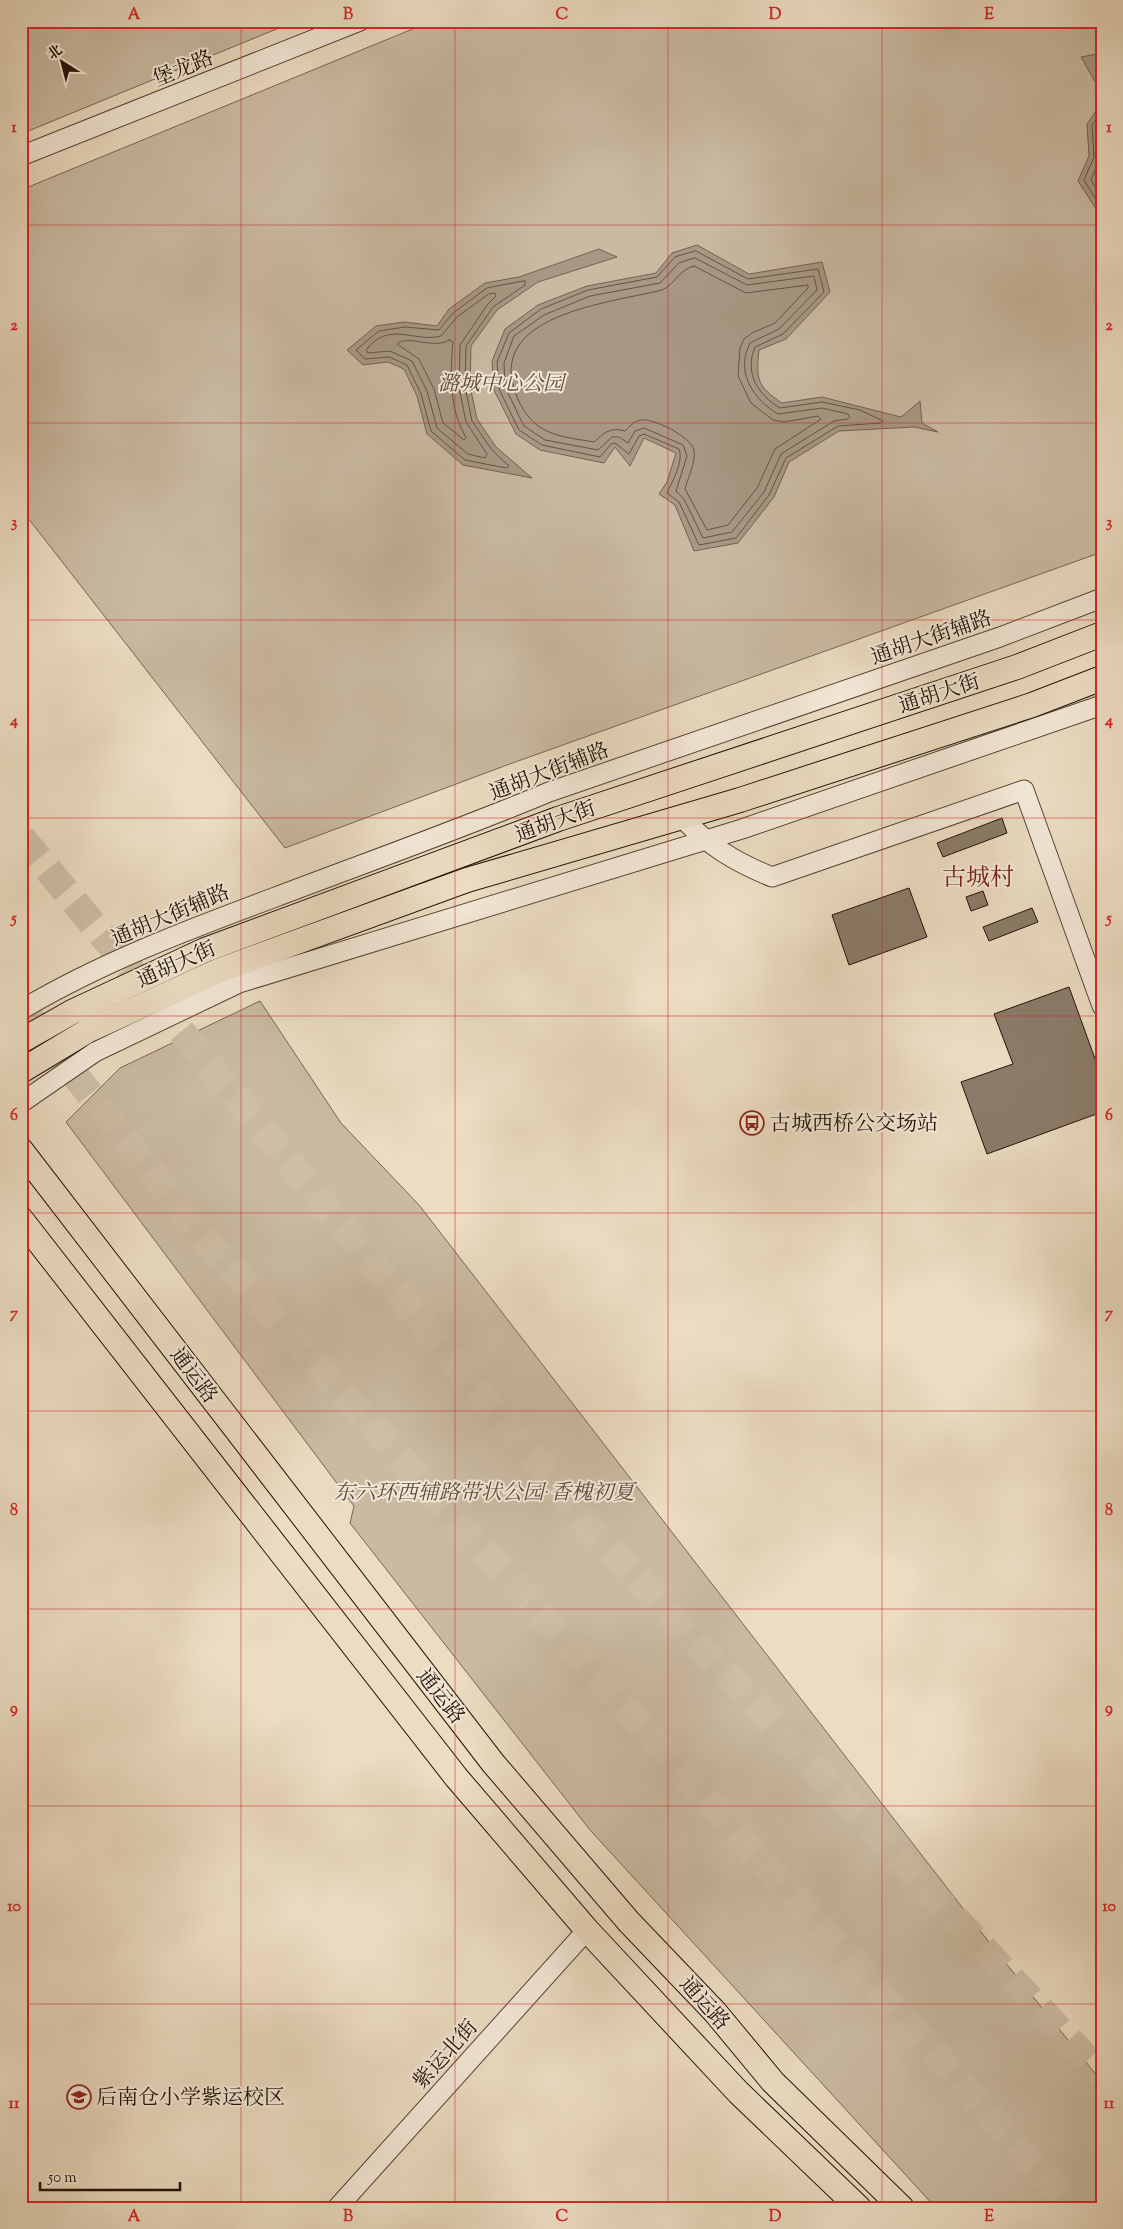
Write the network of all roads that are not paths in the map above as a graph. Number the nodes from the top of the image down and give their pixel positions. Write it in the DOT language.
graph roads {
  1 [pos="360,21"];
  2 [pos="21,156"];
  3 [pos="1102,598"];
  4 [pos="1102,634"];
  5 [pos="1102,678"];
  6 [pos="1102,705"];
  7 [pos="681,817"];
  8 [pos="704,840"];
  9 [pos="1102,1006"];
  10 [pos="21,1010"];
  11 [pos="21,1041"];
  12 [pos="21,1072"];
  13 [pos="21,1103"];
  14 [pos="21,1150"];
  15 [pos="21,1219"];
  16 [pos="586,1930"];
  17 [pos="894,2205"];
  18 [pos="337,2208"];
  19 [pos="859,2208"];
  1 -- 2 [label="street, 堡龙路"];
  3 -- 10 [label="street, 通胡大街辅路"];
  4 -- 11 [label="main road, 通胡大街"];
  5 -- 7 [label="main road, 通胡大街"];
  6 -- 8 [label="street"];
  7 -- 8 [label="street"];
  7 -- 12 [label="main road, 通胡大街"];
  8 -- 9 [label="street"];
  8 -- 13 [label="street"];
  14 -- 17 [label="main road, 通运路"];
  15 -- 16 [label="main road, 通运路"];
  16 -- 18 [label="street, 紫运北街"];
  16 -- 19 [label="main road, 通运路"];
}
